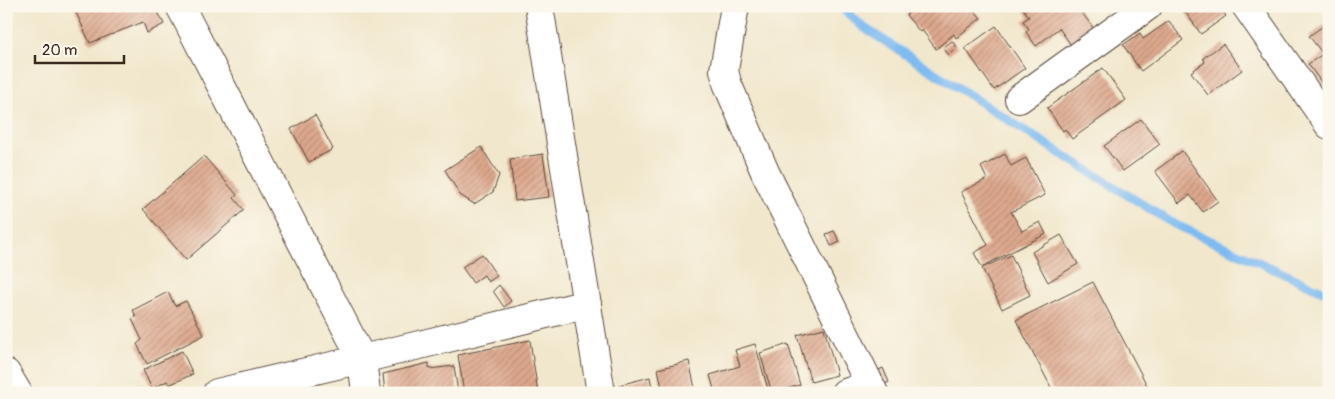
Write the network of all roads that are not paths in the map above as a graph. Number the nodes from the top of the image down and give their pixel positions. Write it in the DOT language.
graph roads {
  1 [pos="180,6"];
  2 [pos="539,6"];
  3 [pos="736,6"];
  4 [pos="1148,6"];
  5 [pos="1246,6"];
  6 [pos="1018,99"];
  7 [pos="1329,125"];
  8 [pos="587,304"];
  9 [pos="362,359"];
  10 [pos="6,373"];
  11 [pos="863,390"];
  12 [pos="18,393"];
  13 [pos="217,393"];
  14 [pos="366,393"];
  15 [pos="602,393"];
  1 -- 9 [label="street"];
  2 -- 8 [label="street"];
  3 -- 11 [label="street"];
  4 -- 6 [label="street"];
  5 -- 7 [label="street"];
  8 -- 9 [label="street"];
  8 -- 15 [label="street"];
  9 -- 13 [label="street"];
  9 -- 14 [label="street"];
  10 -- 12 [label="street"];
}
